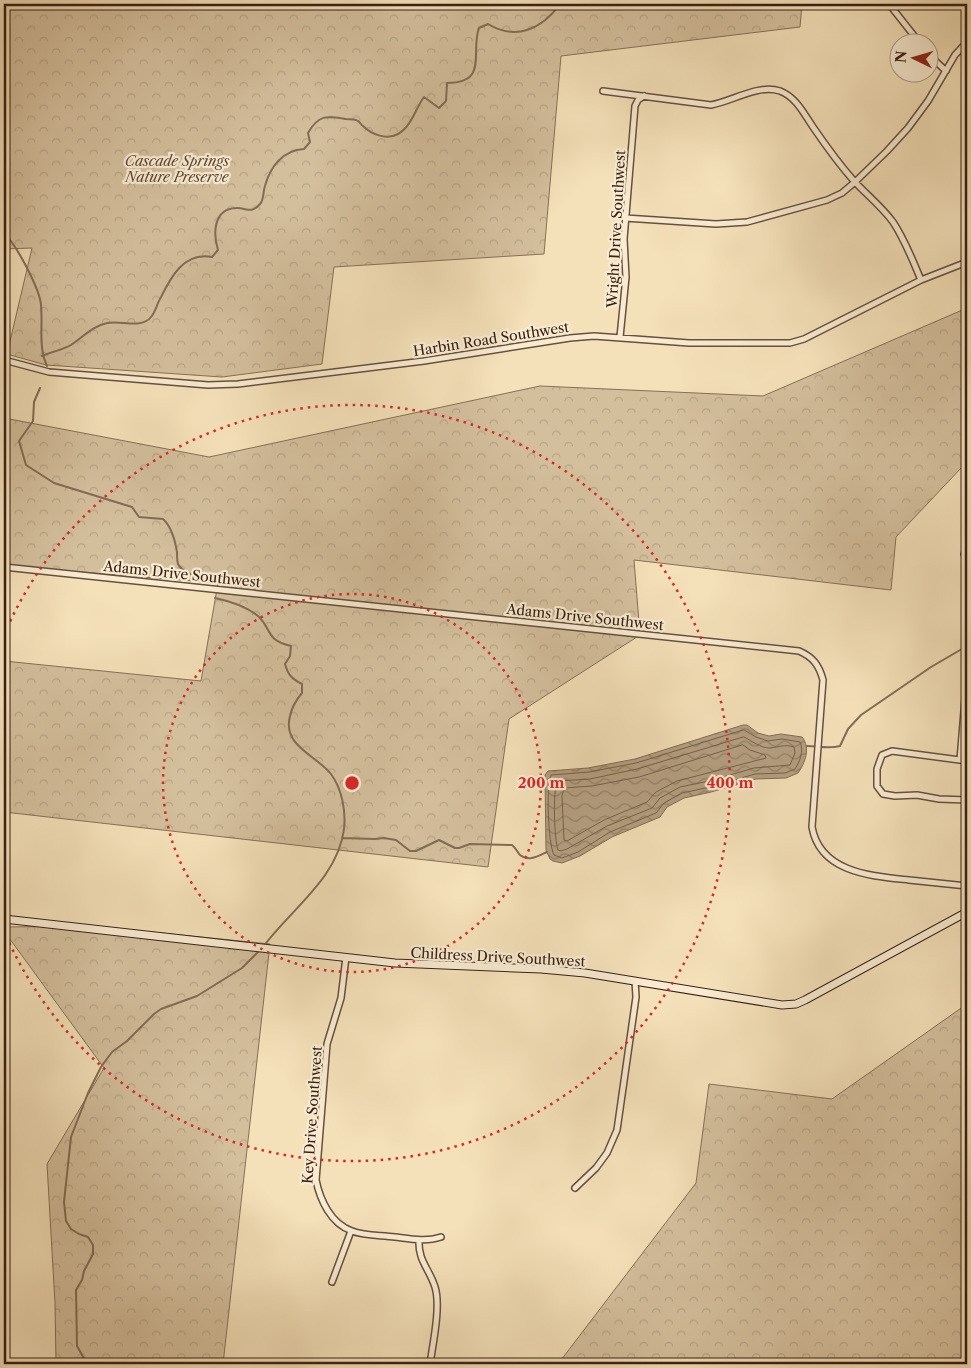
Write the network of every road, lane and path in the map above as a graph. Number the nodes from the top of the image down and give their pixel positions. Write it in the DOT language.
graph roads {
  1 [pos="889,4"];
  2 [pos="911,32"];
  3 [pos="967,42"];
  4 [pos="938,63"];
  5 [pos="946,71"];
  6 [pos="603,91"];
  7 [pos="645,96"];
  8 [pos="856,182"];
  9 [pos="625,218"];
  10 [pos="967,262"];
  11 [pos="921,280"];
  12 [pos="620,337"];
  13 [pos="4,360"];
  14 [pos="967,548"];
  15 [pos="967,558"];
  16 [pos="4,566"];
  17 [pos="966,686"];
  18 [pos="960,760"];
  19 [pos="967,761"];
  20 [pos="967,800"];
  21 [pos="967,886"];
  22 [pos="967,912"];
  23 [pos="4,919"];
  24 [pos="346,957"];
  25 [pos="635,981"];
  26 [pos="575,1188"];
  27 [pos="351,1231"];
  28 [pos="441,1237"];
  29 [pos="419,1240"];
  30 [pos="332,1282"];
  31 [pos="430,1364"];
  1 -- 2 [label="street"];
  3 -- 5 [label="street"];
  4 -- 5 [label="street"];
  5 -- 8 [label="street"];
  6 -- 7 [label="street"];
  7 -- 8 [label="street"];
  7 -- 9 [label="street, Wright Drive Southwest"];
  8 -- 9 [label="street"];
  8 -- 11 [label="street"];
  9 -- 12 [label="street, Wright Drive Southwest"];
  10 -- 11 [label="street, Harbin Road Southwest"];
  11 -- 12 [label="street, Harbin Road Southwest"];
  12 -- 13 [label="street, Harbin Road Southwest"];
  14 -- 15 [label="street"];
  16 -- 21 [label="street, Adams Drive Southwest"];
  17 -- 18 [label="street"];
  18 -- 19 [label="street"];
  18 -- 20 [label="street"];
  22 -- 25 [label="street, Childress Drive Southwest"];
  23 -- 24 [label="street, Childress Drive Southwest"];
  24 -- 25 [label="street, Childress Drive Southwest"];
  24 -- 27 [label="street, Key Drive Southwest"];
  25 -- 26 [label="street"];
  27 -- 29 [label="street"];
  27 -- 30 [label="street"];
  28 -- 29 [label="street"];
  29 -- 31 [label="street"];
}
